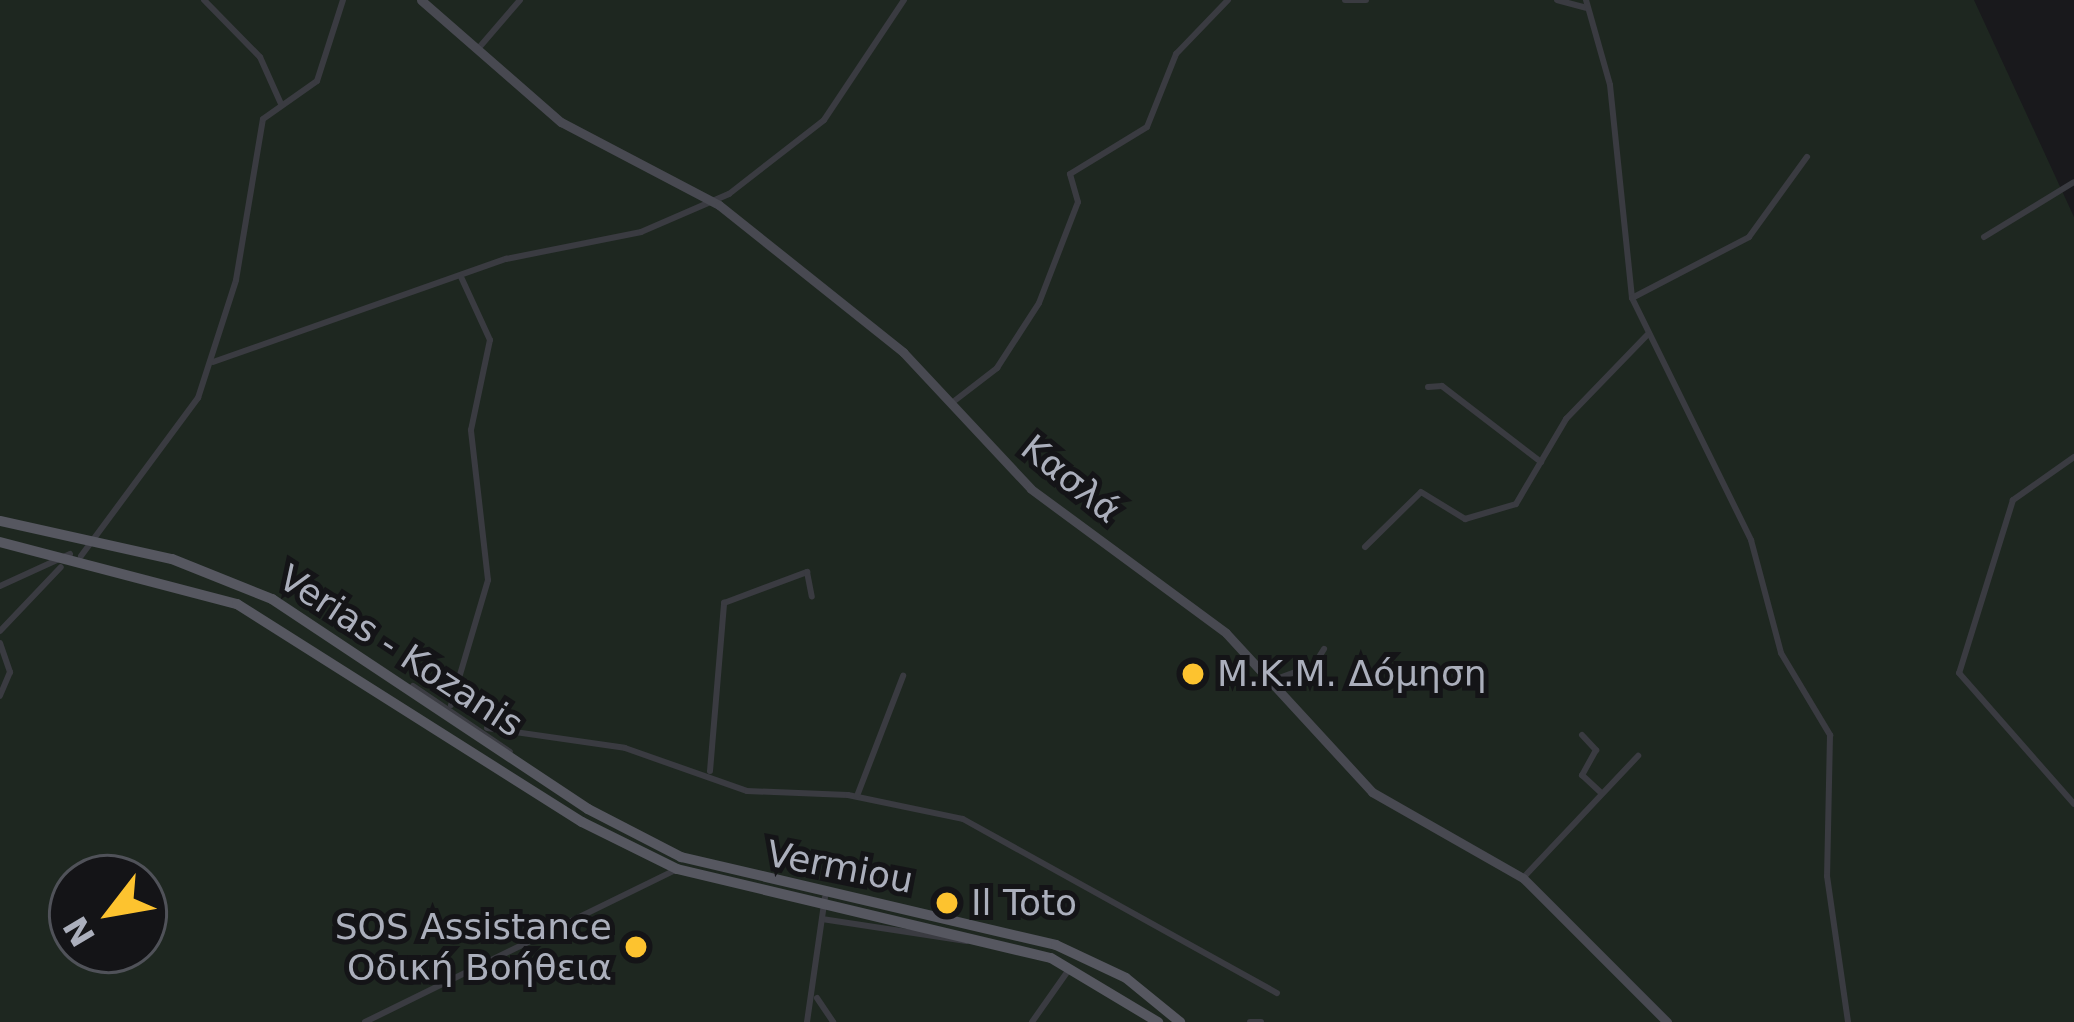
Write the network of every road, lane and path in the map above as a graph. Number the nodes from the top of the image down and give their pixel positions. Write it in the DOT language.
graph roads {
  1 [pos="204,0"];
  2 [pos="343,0"];
  3 [pos="422,0"];
  4 [pos="520,0"];
  5 [pos="904,0"];
  6 [pos="1228,0"];
  7 [pos="1345,0"];
  8 [pos="1366,0"];
  9 [pos="1557,0"];
  10 [pos="1586,4"];
  11 [pos="477,50"];
  12 [pos="281,104"];
  13 [pos="1808,157"];
  14 [pos="2074,182"];
  15 [pos="709,198"];
  16 [pos="1984,236"];
  17 [pos="460,278"];
  18 [pos="1631,298"];
  19 [pos="1647,335"];
  20 [pos="213,362"];
  21 [pos="1428,387"];
  22 [pos="953,402"];
  23 [pos="2074,457"];
  24 [pos="1541,462"];
  25 [pos="0,521"];
  26 [pos="86,539"];
  27 [pos="0,542"];
  28 [pos="1365,547"];
  29 [pos="76,555"];
  30 [pos="61,567"];
  31 [pos="0,586"];
  32 [pos="812,597"];
  33 [pos="0,631"];
  34 [pos="0,643"];
  35 [pos="1324,649"];
  36 [pos="903,676"];
  37 [pos="397,678"];
  38 [pos="1270,681"];
  39 [pos="0,696"];
  40 [pos="451,705"];
  41 [pos="487,728"];
  42 [pos="1582,735"];
  43 [pos="1638,756"];
  44 [pos="710,771"];
  45 [pos="535,774"];
  46 [pos="1601,794"];
  47 [pos="857,796"];
  48 [pos="2074,804"];
  49 [pos="679,863"];
  50 [pos="1523,878"];
  51 [pos="824,908"];
  52 [pos="1072,966"];
  53 [pos="1277,993"];
  54 [pos="817,998"];
  55 [pos="365,1022"];
  56 [pos="807,1022"];
  57 [pos="832,1022"];
  58 [pos="1032,1022"];
  59 [pos="1158,1022"];
  60 [pos="1180,1022"];
  61 [pos="1250,1022"];
  62 [pos="1261,1022"];
  63 [pos="1667,1022"];
  64 [pos="1848,1022"];
  1 -- 12 [label="street"];
  2 -- 12 [label="street"];
  3 -- 11 [label="street, Κασλά"];
  4 -- 11 [label="street"];
  5 -- 15 [label="street"];
  6 -- 22 [label="street"];
  7 -- 8 [label="street"];
  9 -- 10 [label="street"];
  10 -- 18 [label="street"];
  11 -- 15 [label="street, Κασλά"];
  12 -- 20 [label="street"];
  13 -- 18 [label="street"];
  14 -- 16 [label="street"];
  15 -- 17 [label="street"];
  15 -- 22 [label="street, Κασλά"];
  17 -- 20 [label="street"];
  17 -- 40 [label="street"];
  18 -- 19 [label="street"];
  19 -- 24 [label="street"];
  19 -- 64 [label="street"];
  20 -- 26 [label="street"];
  21 -- 24 [label="street"];
  22 -- 38 [label="street, Κασλά"];
  23 -- 48 [label="street"];
  24 -- 28 [label="street"];
  25 -- 26 [label="main road, Verias - Kozanis"];
  26 -- 29 [label="street"];
  26 -- 37 [label="main road, Verias - Kozanis"];
  27 -- 29 [label="main road, Verias - Kozanis"];
  29 -- 30 [label="street"];
  29 -- 49 [label="main road, Verias - Kozanis"];
  30 -- 31 [label="street"];
  30 -- 33 [label="street"];
  32 -- 44 [label="street"];
  34 -- 39 [label="street"];
  35 -- 38 [label="street"];
  36 -- 47 [label="street"];
  37 -- 40 [label="street"];
  37 -- 45 [label="main road, Verias - Kozanis"];
  38 -- 50 [label="street, Κασλά"];
  40 -- 41 [label="street"];
  41 -- 44 [label="street"];
  41 -- 45 [label="street"];
  42 -- 46 [label="street"];
  43 -- 46 [label="street"];
  44 -- 47 [label="street"];
  45 -- 49 [label="main road, Verias - Kozanis"];
  46 -- 50 [label="street"];
  47 -- 53 [label="street"];
  49 -- 51 [label="main road, Vermiou"];
  49 -- 55 [label="street"];
  50 -- 63 [label="street, Κασλά"];
  51 -- 52 [label="main road, Vermiou"];
  51 -- 54 [label="street"];
  51 -- 60 [label="main road, Vermiou"];
  52 -- 58 [label="street"];
  52 -- 59 [label="main road, Vermiou"];
  54 -- 56 [label="street"];
  54 -- 57 [label="street"];
  61 -- 62 [label="street"];
}
